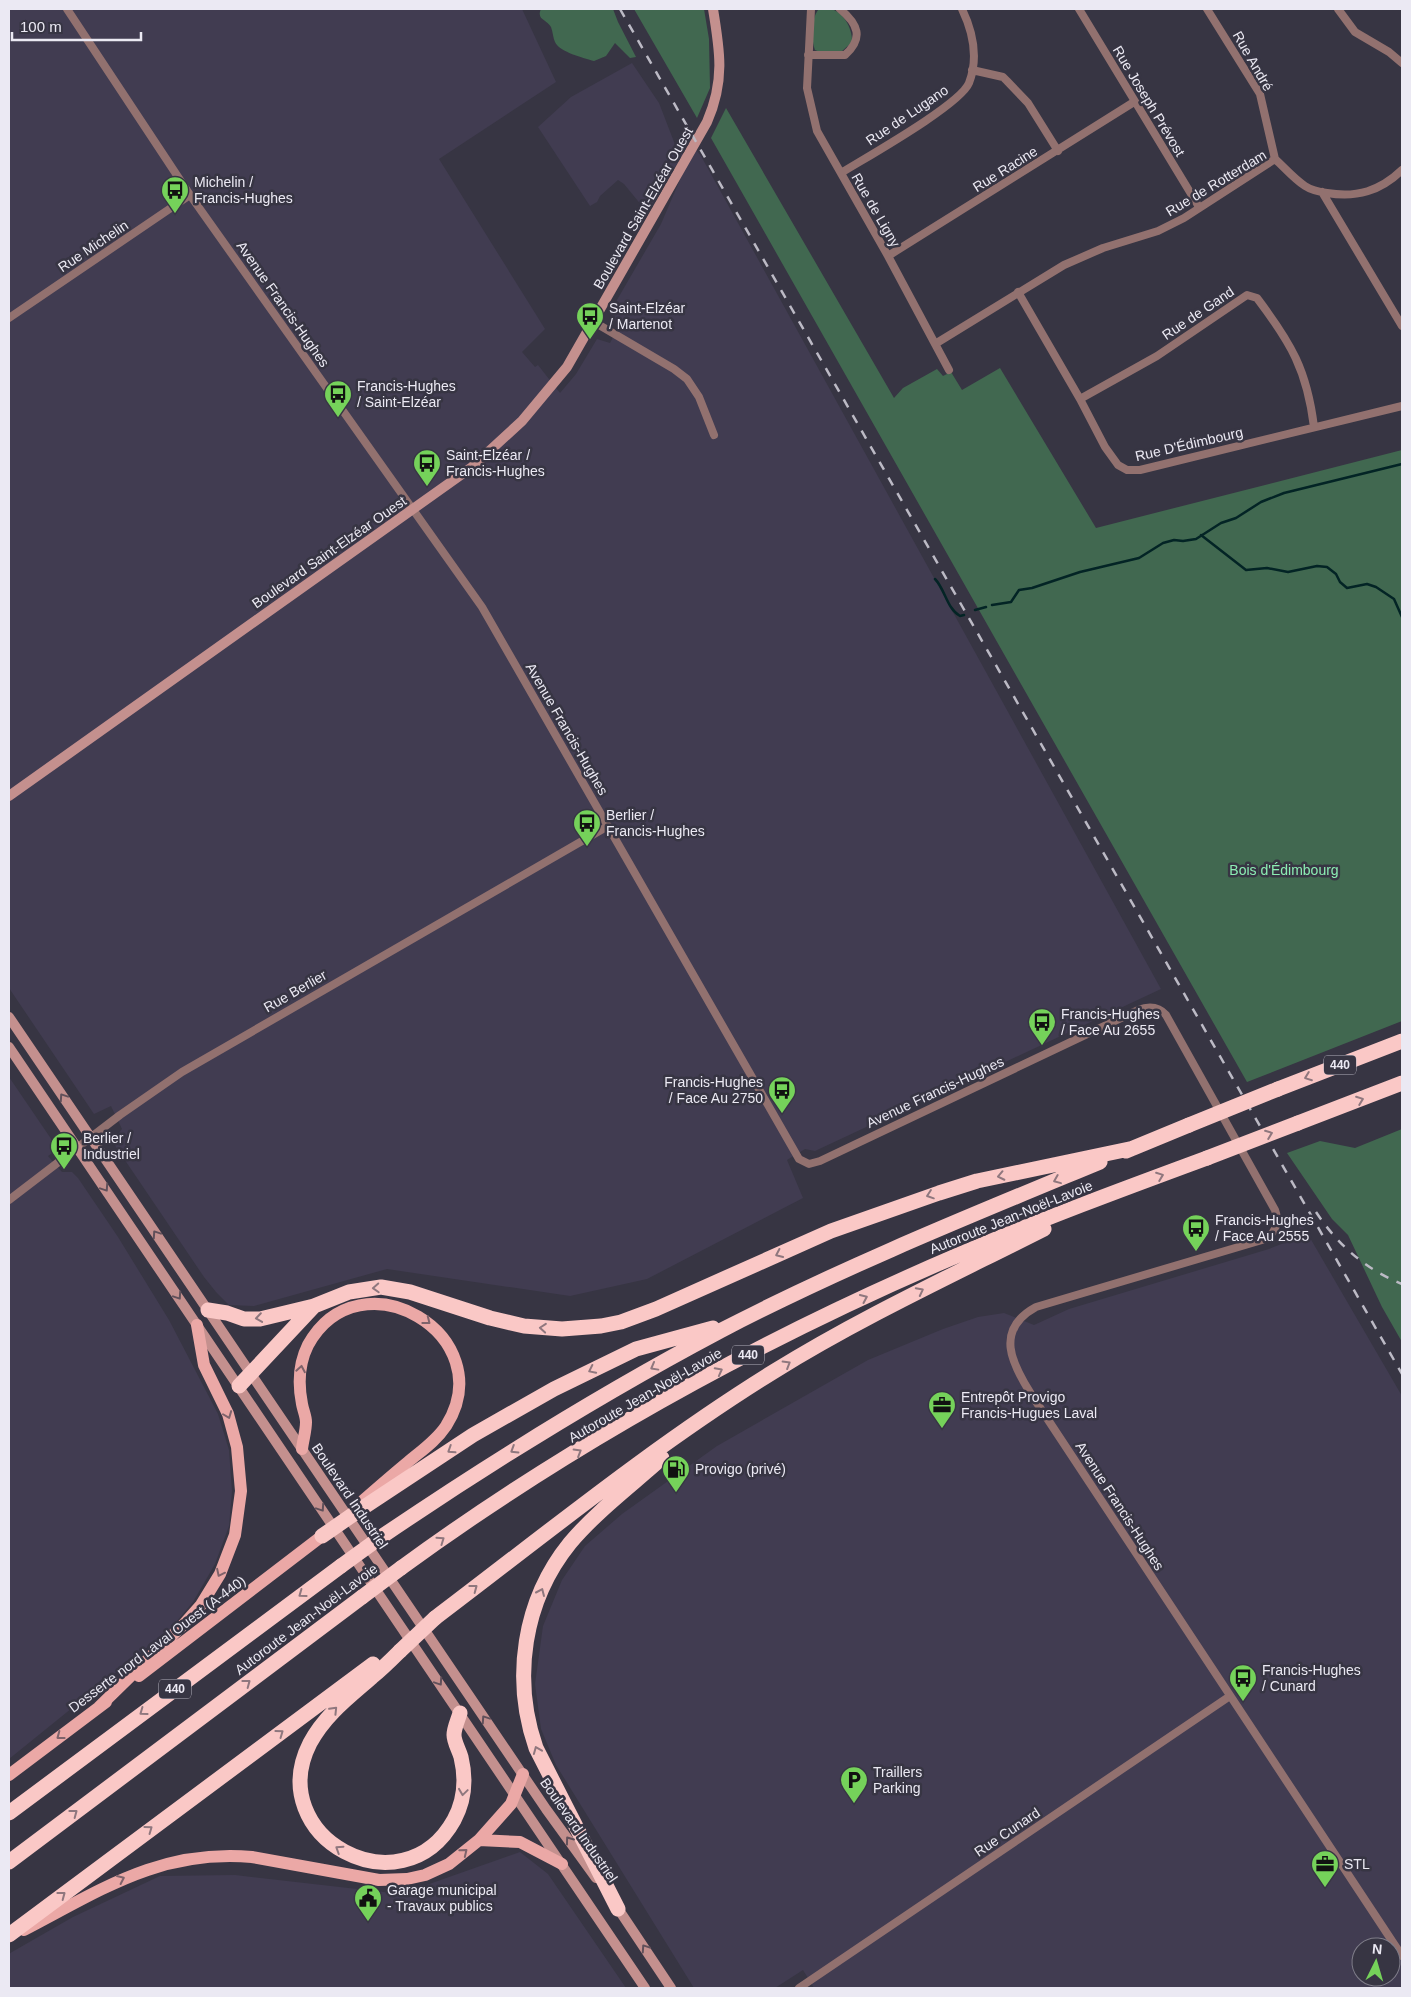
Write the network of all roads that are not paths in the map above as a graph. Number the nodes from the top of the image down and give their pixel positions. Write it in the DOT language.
graph roads {
  1 [pos="67,9"];
  2 [pos="712,9"];
  3 [pos="811,9"];
  4 [pos="840,9"];
  5 [pos="962,9"];
  6 [pos="1078,9"];
  7 [pos="1207,9"];
  8 [pos="1338,9"];
  9 [pos="808,56"];
  10 [pos="1402,63"];
  11 [pos="972,70"];
  12 [pos="1134,102"];
  13 [pos="1058,151"];
  14 [pos="1276,159"];
  15 [pos="1402,170"];
  16 [pos="841,174"];
  17 [pos="1322,192"];
  18 [pos="190,195"];
  19 [pos="1199,207"];
  20 [pos="888,256"];
  21 [pos="1018,292"];
  22 [pos="9,318"];
  23 [pos="594,322"];
  24 [pos="1402,326"];
  25 [pos="935,344"];
  26 [pos="949,370"];
  27 [pos="1080,399"];
  28 [pos="1402,406"];
  29 [pos="1314,427"];
  30 [pos="714,435"];
  31 [pos="412,510"];
  32 [pos="9,796"];
  33 [pos="608,826"];
  34 [pos="9,1017"];
  35 [pos="1402,1041"];
  36 [pos="9,1048"];
  37 [pos="1402,1084"];
  38 [pos="90,1137"];
  39 [pos="77,1148"];
  40 [pos="1134,1148"];
  41 [pos="1121,1191"];
  42 [pos="9,1200"];
  43 [pos="314,1306"];
  44 [pos="208,1310"];
  45 [pos="743,1320"];
  46 [pos="197,1325"];
  47 [pos="251,1373"];
  48 [pos="239,1386"];
  49 [pos="717,1408"];
  50 [pos="302,1448"];
  51 [pos="360,1507"];
  52 [pos="322,1536"];
  53 [pos="398,1649"];
  54 [pos="1230,1696"];
  55 [pos="99,1707"];
  56 [pos="460,1713"];
  57 [pos="523,1774"];
  58 [pos="9,1775"];
  59 [pos="515,1795"];
  60 [pos="9,1813"];
  61 [pos="479,1840"];
  62 [pos="35,1842"];
  63 [pos="9,1862"];
  64 [pos="562,1864"];
  65 [pos="9,1869"];
  66 [pos="618,1908"];
  67 [pos="9,1936"];
  68 [pos="1402,1956"];
  69 [pos="645,1988"];
  70 [pos="671,1988"];
  71 [pos="799,1988"];
  1 -- 18 [label="street, Avenue Francis-Hughes"];
  2 -- 23 [label="street, Boulevard Saint-Elzéar Ouest"];
  3 -- 9 [label="street, Rue de Ligny"];
  4 -- 9 [label="street"];
  5 -- 11 [label="street, Rue de Lugano"];
  6 -- 12 [label="street, Rue Joseph Prévost"];
  7 -- 14 [label="street, Rue André"];
  8 -- 10 [label="street"];
  9 -- 16 [label="street, Rue de Ligny"];
  11 -- 13 [label="street"];
  11 -- 16 [label="street, Rue de Lugano"];
  12 -- 13 [label="street, Rue Racine"];
  12 -- 19 [label="street, Rue Joseph Prévost"];
  13 -- 20 [label="street, Rue Racine"];
  14 -- 17 [label="street, Rue de Rotterdam"];
  14 -- 19 [label="street, Rue de Rotterdam"];
  15 -- 17 [label="street, Rue de Rotterdam"];
  16 -- 20 [label="street, Rue de Ligny"];
  17 -- 24 [label="street"];
  18 -- 22 [label="street, Rue Michelin"];
  18 -- 31 [label="street, Avenue Francis-Hughes"];
  19 -- 21 [label="street, Rue de Rotterdam"];
  20 -- 25 [label="street, Rue de Ligny"];
  21 -- 25 [label="street, Rue de Rotterdam"];
  21 -- 27 [label="street, Rue D'Édimbourg"];
  23 -- 30 [label="street"];
  23 -- 31 [label="street, Boulevard Saint-Elzéar Ouest"];
  25 -- 26 [label="street, Rue de Ligny"];
  27 -- 29 [label="street, Rue D'Édimbourg"];
  27 -- 29 [label="street, Rue de Gand"];
  28 -- 29 [label="street, Rue D'Édimbourg"];
  31 -- 32 [label="street, Boulevard Saint-Elzéar Ouest"];
  31 -- 33 [label="street, Avenue Francis-Hughes"];
  33 -- 38 [label="street, Rue Berlier"];
  33 -- 54 [label="street, Avenue Francis-Hughes"];
  38 -- 34 [label="street, Boulevard Industriel, one-way"];
  35 -- 40 [label="highway, Autoroute Jean-Noël-Lavoie / 440, one-way, bridge"];
  36 -- 39 [label="street"];
  41 -- 37 [label="highway, Autoroute Jean-Noël-Lavoie / 440, one-way, bridge"];
  38 -- 39 [label="street, Rue Berlier"];
  44 -- 38 [label="street, Boulevard Industriel, one-way"];
  39 -- 42 [label="street, Rue Berlier"];
  39 -- 46 [label="street, one-way"];
  40 -- 43 [label="highway, one-way"];
  40 -- 45 [label="highway, Autoroute Jean-Noël-Lavoie / 440, one-way"];
  49 -- 41 [label="highway, one-way"];
  62 -- 41 [label="highway, Autoroute Jean-Noël-Lavoie / 440, one-way, bridge"];
  43 -- 44 [label="highway, one-way"];
  43 -- 47 [label="highway"];
  44 -- 47 [label="street, Boulevard Industriel"];
  45 -- 51 [label="highway, one-way"];
  45 -- 60 [label="highway, Autoroute Jean-Noël-Lavoie / 440, one-way, bridge"];
  46 -- 48 [label="street"];
  46 -- 55 [label="main road, one-way"];
  47 -- 48 [label="highway"];
  47 -- 50 [label="street, Boulevard Industriel"];
  48 -- 56 [label="street, one-way"];
  53 -- 49 [label="highway, one-way, bridge"];
  66 -- 49 [label="highway, one-way"];
  50 -- 51 [label="main road, one-way"];
  57 -- 50 [label="street, Boulevard Industriel, one-way"];
  51 -- 52 [label="highway, bridge"];
  52 -- 55 [label="main road, Desserte nord Laval Ouest (A-440)"];
  56 -- 53 [label="highway, one-way"];
  67 -- 53 [label="highway, one-way"];
  54 -- 68 [label="street, Avenue Francis-Hughes"];
  54 -- 71 [label="street, Rue Cunard"];
  55 -- 58 [label="main road, Desserte nord Laval Ouest (A-440), one-way"];
  56 -- 59 [label="street"];
  57 -- 59 [label="main road"];
  66 -- 57 [label="street, Boulevard Industriel, one-way"];
  59 -- 61 [label="main road"];
  59 -- 64 [label="street"];
  61 -- 64 [label="main road"];
  67 -- 61 [label="main road, one-way"];
  62 -- 63 [label="highway, Autoroute Jean-Noël-Lavoie / 440"];
  62 -- 65 [label="highway"];
  64 -- 69 [label="street"];
  70 -- 66 [label="street, Boulevard Industriel, one-way"];
}
